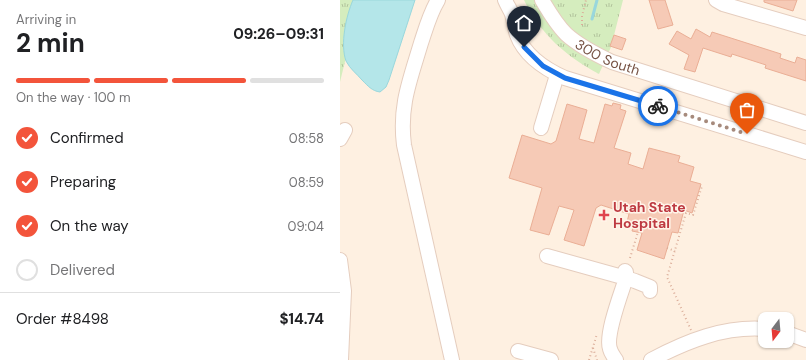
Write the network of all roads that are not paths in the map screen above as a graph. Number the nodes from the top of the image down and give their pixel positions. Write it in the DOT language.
graph roads {
  1 [pos="438,0"];
  2 [pos="505,0"];
  3 [pos="542,0"];
  4 [pos="716,0"];
  5 [pos="806,28"];
  6 [pos="557,75"];
  7 [pos="806,123"];
  8 [pos="541,128"];
  9 [pos="806,152"];
  10 [pos="546,256"];
  11 [pos="340,260"];
  12 [pos="626,278"];
  13 [pos="650,291"];
  14 [pos="758,328"];
  15 [pos="794,335"];
  16 [pos="805,337"];
  17 [pos="518,351"];
  18 [pos="341,360"];
  19 [pos="452,360"];
  20 [pos="551,360"];
  21 [pos="616,360"];
  22 [pos="651,360"];
  1 -- 19 [label="street"];
  2 -- 6 [label="street"];
  3 -- 7 [label="street, 300 South"];
  4 -- 5 [label="street"];
  6 -- 8 [label="street"];
  6 -- 9 [label="street"];
  10 -- 12 [label="street"];
  11 -- 18 [label="street"];
  12 -- 13 [label="street"];
  12 -- 21 [label="street"];
  14 -- 22 [label="street"];
  15 -- 16 [label="street"];
  17 -- 20 [label="street"];
}
